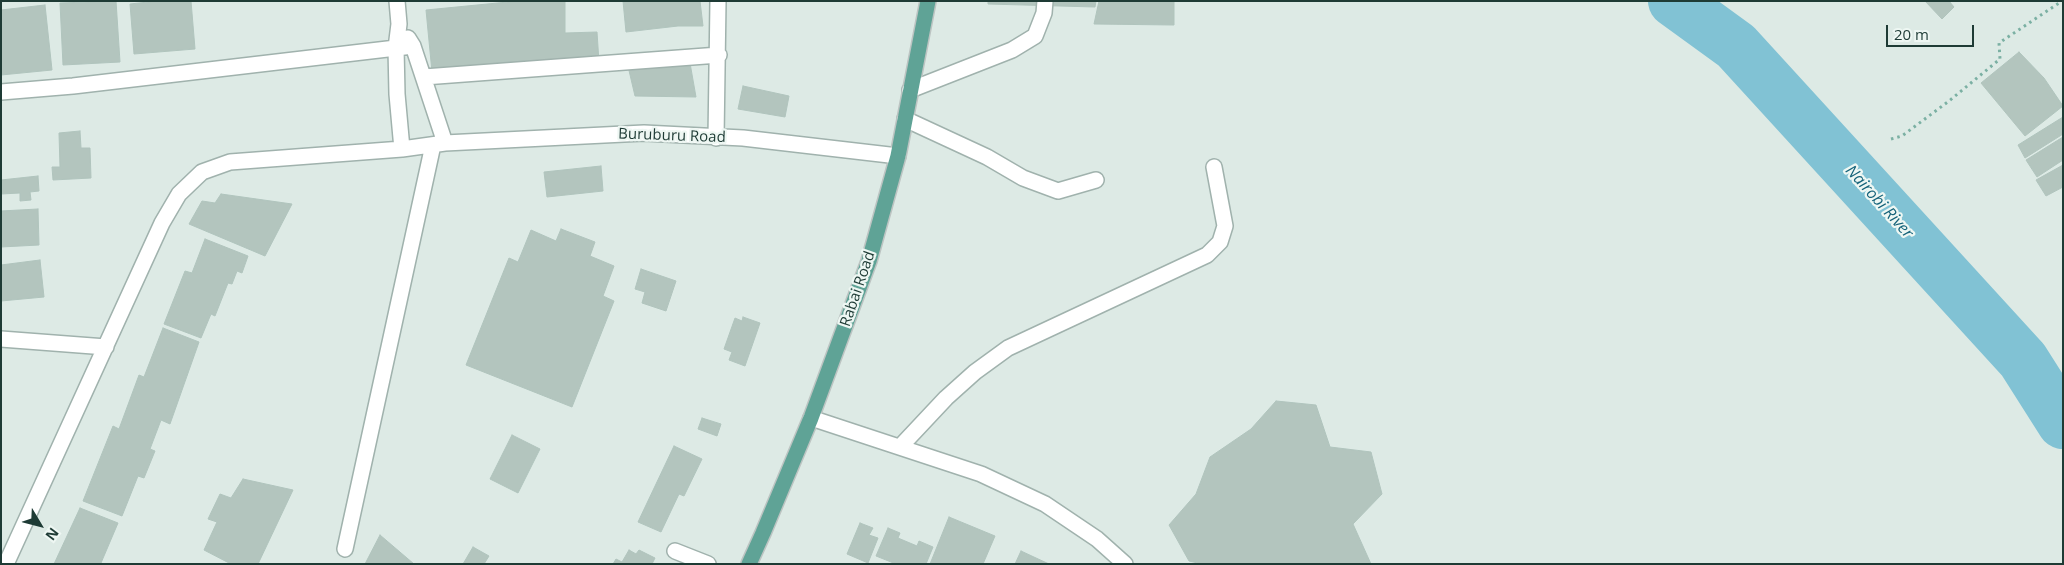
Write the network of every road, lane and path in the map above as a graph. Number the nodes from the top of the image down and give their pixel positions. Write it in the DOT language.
graph roads {
  1 [pos="397,1"];
  2 [pos="718,1"];
  3 [pos="928,1"];
  4 [pos="1045,1"];
  5 [pos="2062,1"];
  6 [pos="399,24"];
  7 [pos="413,46"];
  8 [pos="396,48"];
  9 [pos="718,55"];
  10 [pos="424,77"];
  11 [pos="910,90"];
  12 [pos="1,92"];
  13 [pos="905,119"];
  14 [pos="716,138"];
  15 [pos="1891,139"];
  16 [pos="439,144"];
  17 [pos="402,149"];
  18 [pos="898,156"];
  19 [pos="1214,167"];
  20 [pos="1096,180"];
  21 [pos="1,339"];
  22 [pos="106,347"];
  23 [pos="811,418"];
  24 [pos="900,447"];
  25 [pos="345,549"];
  26 [pos="675,551"];
  27 [pos="6,564"];
  28 [pos="708,564"];
  29 [pos="749,564"];
  30 [pos="1125,564"];
  1 -- 6 [label="street"];
  2 -- 9 [label="street"];
  3 -- 11 [label="main road, Rabai Road"];
  4 -- 11 [label="street"];
  5 -- 15 [label="path"];
  6 -- 7 [label="street"];
  6 -- 8 [label="street"];
  7 -- 8 [label="street"];
  7 -- 10 [label="street"];
  8 -- 12 [label="street"];
  8 -- 17 [label="street"];
  9 -- 10 [label="street"];
  9 -- 14 [label="street"];
  10 -- 16 [label="street"];
  11 -- 13 [label="main road, Rabai Road"];
  13 -- 18 [label="main road, Rabai Road"];
  13 -- 20 [label="street"];
  14 -- 16 [label="street, Buruburu Road"];
  14 -- 18 [label="street, Buruburu Road"];
  16 -- 17 [label="street, Buruburu Road"];
  16 -- 25 [label="street"];
  17 -- 22 [label="street, Buruburu Road"];
  18 -- 23 [label="main road, Rabai Road"];
  19 -- 24 [label="street"];
  21 -- 22 [label="street"];
  22 -- 27 [label="street, Buruburu Road"];
  23 -- 24 [label="street"];
  23 -- 29 [label="main road, Rabai Road"];
  24 -- 30 [label="street"];
  26 -- 28 [label="street"];
}
